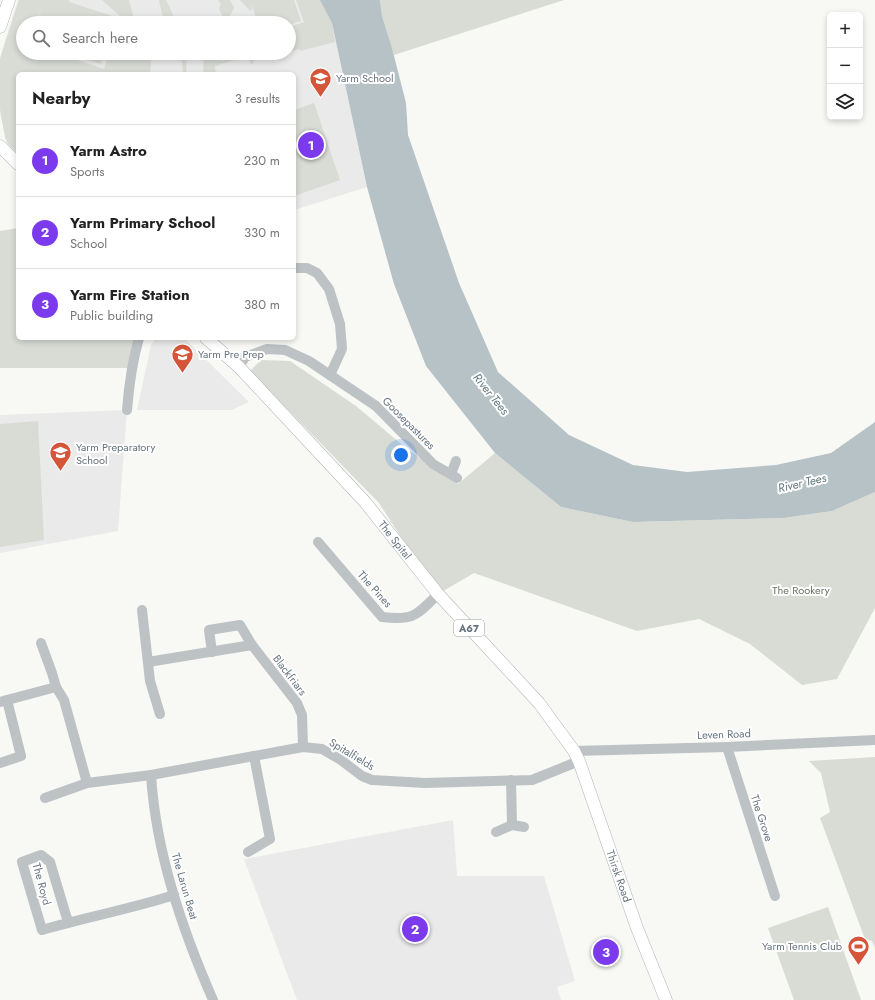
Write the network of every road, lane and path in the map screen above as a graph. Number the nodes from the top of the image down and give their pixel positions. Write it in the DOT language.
graph roads {
  1 [pos="9,0"];
  2 [pos="1,19"];
  3 [pos="0,146"];
  4 [pos="16,162"];
  5 [pos="296,268"];
  6 [pos="138,340"];
  7 [pos="208,340"];
  8 [pos="239,367"];
  9 [pos="330,375"];
  10 [pos="127,410"];
  11 [pos="456,461"];
  12 [pos="330,541"];
  13 [pos="438,594"];
  14 [pos="142,610"];
  15 [pos="42,643"];
  16 [pos="252,645"];
  17 [pos="212,652"];
  18 [pos="148,662"];
  19 [pos="56,687"];
  20 [pos="3,701"];
  21 [pos="160,714"];
  22 [pos="875,740"];
  23 [pos="727,746"];
  24 [pos="304,747"];
  25 [pos="254,756"];
  26 [pos="577,756"];
  27 [pos="0,763"];
  28 [pos="151,775"];
  29 [pos="511,780"];
  30 [pos="87,783"];
  31 [pos="45,798"];
  32 [pos="512,825"];
  33 [pos="524,828"];
  34 [pos="496,832"];
  35 [pos="248,852"];
  36 [pos="174,895"];
  37 [pos="775,896"];
  38 [pos="68,922"];
  39 [pos="213,1000"];
  40 [pos="666,1000"];
  1 -- 2 [label="main road"];
  3 -- 4 [label="main road"];
  5 -- 9 [label="street"];
  6 -- 10 [label="street"];
  7 -- 8 [label="main road, The Spital / A67"];
  8 -- 9 [label="street, Goosepastures"];
  8 -- 13 [label="main road, The Spital / A67"];
  9 -- 11 [label="street, Goosepastures"];
  12 -- 13 [label="street, The Pines"];
  13 -- 26 [label="main road, The Spital / A67"];
  14 -- 18 [label="street"];
  15 -- 19 [label="street"];
  16 -- 17 [label="street"];
  16 -- 17 [label="street, Blackfriars"];
  16 -- 24 [label="street, Blackfriars"];
  17 -- 18 [label="street"];
  18 -- 21 [label="street"];
  19 -- 20 [label="street"];
  19 -- 30 [label="street"];
  20 -- 27 [label="street"];
  22 -- 23 [label="street, Leven Road"];
  23 -- 26 [label="street, Leven Road"];
  23 -- 37 [label="street, The Grove"];
  24 -- 25 [label="street, Spitalfields"];
  24 -- 29 [label="street, Spitalfields"];
  25 -- 28 [label="street, Spitalfields"];
  25 -- 35 [label="street"];
  26 -- 29 [label="street, Spitalfields"];
  26 -- 40 [label="main road, Thirsk Road / A67"];
  28 -- 30 [label="street, Spitalfields"];
  28 -- 36 [label="street, The Larun Beat"];
  29 -- 32 [label="street"];
  30 -- 31 [label="street, Spitalfields"];
  32 -- 33 [label="street"];
  32 -- 34 [label="street"];
  36 -- 38 [label="street, The Royd"];
  36 -- 39 [label="street, The Larun Beat"];
  38 -- 38 [label="street, The Royd"];
}
